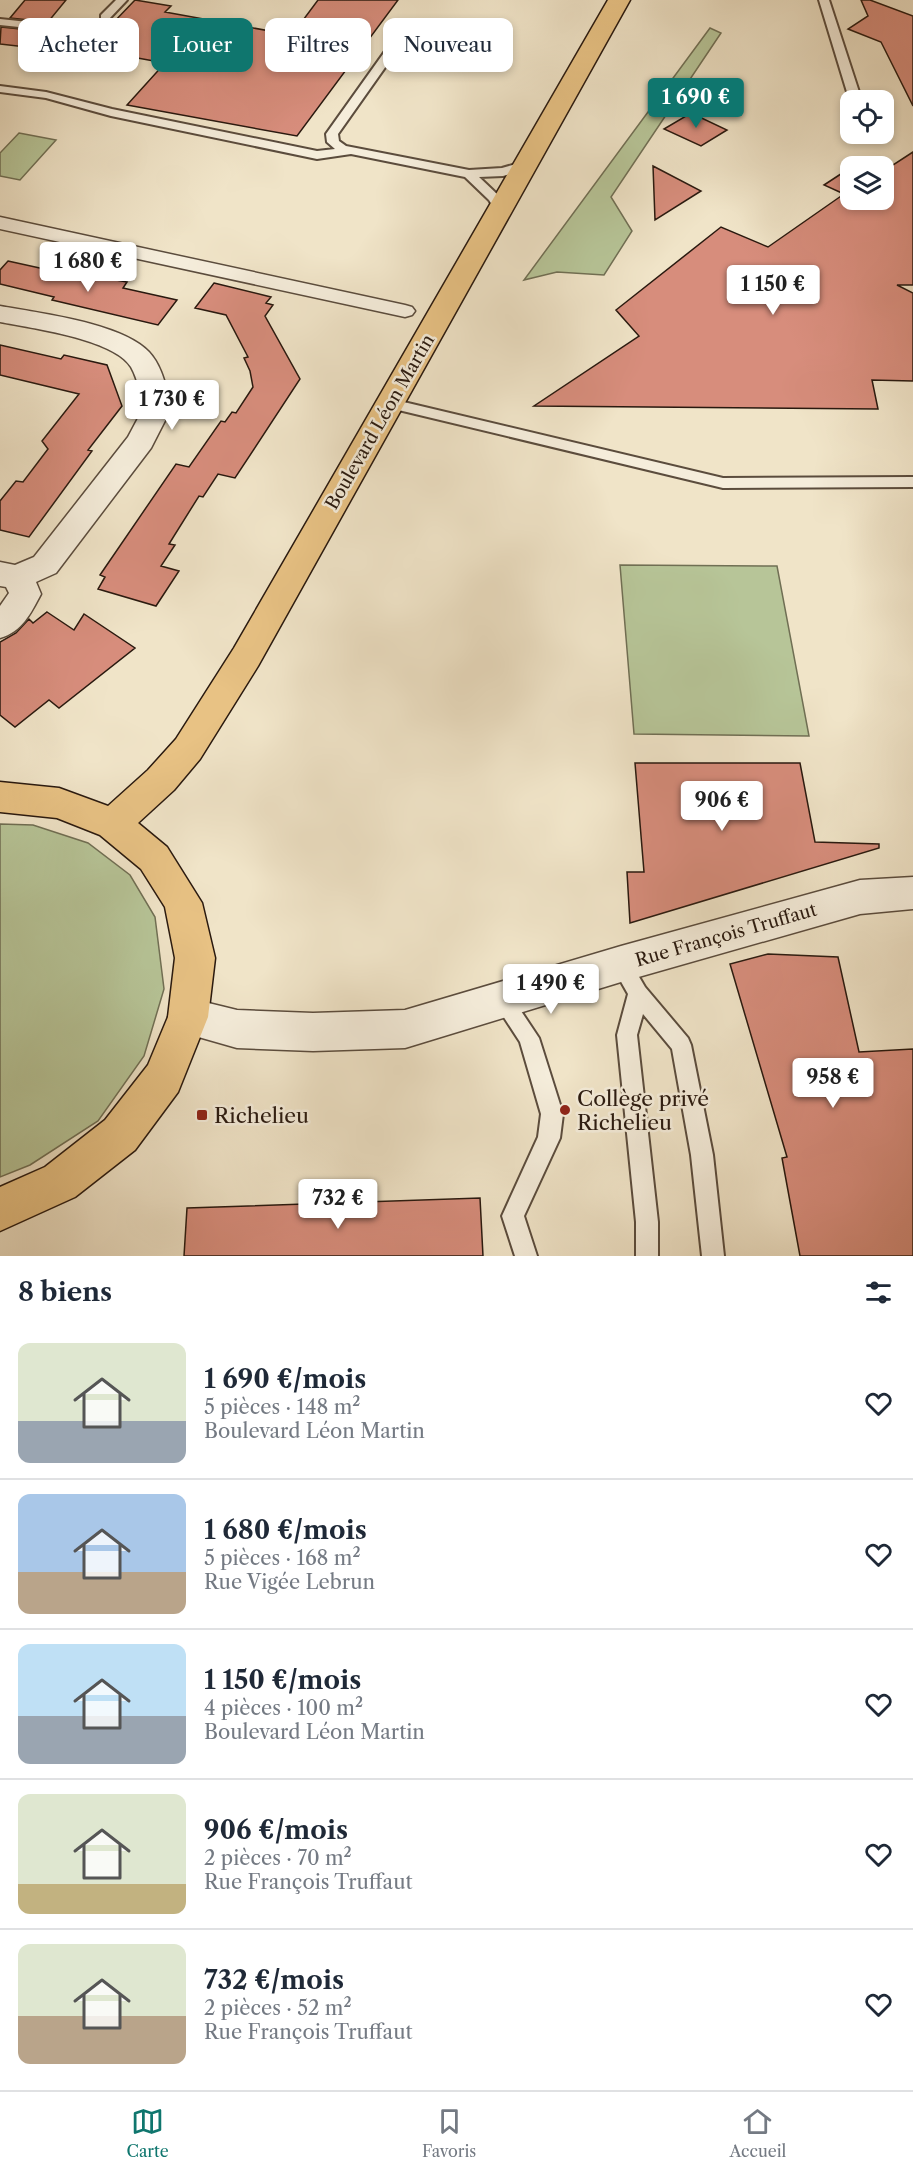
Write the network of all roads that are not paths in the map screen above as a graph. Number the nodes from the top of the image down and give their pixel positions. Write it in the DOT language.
graph roads {
  1 [pos="122,0"];
  2 [pos="620,0"];
  3 [pos="824,0"];
  4 [pos="105,17"];
  5 [pos="0,22"];
  6 [pos="18,24"];
  7 [pos="383,62"];
  8 [pos="0,88"];
  9 [pos="852,90"];
  10 [pos="350,151"];
  11 [pos="526,165"];
  12 [pos="469,174"];
  13 [pos="501,210"];
  14 [pos="0,223"];
  15 [pos="405,311"];
  16 [pos="0,314"];
  17 [pos="391,404"];
  18 [pos="913,483"];
  19 [pos="9,576"];
  20 [pos="0,626"];
  21 [pos="0,797"];
  22 [pos="113,824"];
  23 [pos="913,893"];
  24 [pos="629,979"];
  25 [pos="502,999"];
  26 [pos="188,1017"];
  27 [pos="0,1209"];
  28 [pos="526,1256"];
  29 [pos="647,1256"];
  30 [pos="713,1256"];
  1 -- 4 [label="lane"];
  2 -- 11 [label="main road, Boulevard Léon Martin"];
  3 -- 9 [label="lane"];
  5 -- 6 [label="lane"];
  7 -- 10 [label="lane"];
  8 -- 10 [label="lane"];
  10 -- 12 [label="lane"];
  11 -- 12 [label="lane"];
  11 -- 13 [label="main road, Boulevard Léon Martin"];
  12 -- 13 [label="lane"];
  13 -- 17 [label="main road, Boulevard Léon Martin"];
  14 -- 15 [label="street"];
  16 -- 19 [label="street"];
  17 -- 18 [label="lane"];
  17 -- 22 [label="main road, Boulevard Léon Martin"];
  19 -- 20 [label="street"];
  21 -- 22 [label="main road"];
  22 -- 26 [label="main road"];
  23 -- 24 [label="street, Rue François Truffaut"];
  24 -- 25 [label="street, Rue François Truffaut"];
  24 -- 29 [label="lane"];
  24 -- 30 [label="lane"];
  25 -- 26 [label="street, Rue François Truffaut"];
  25 -- 28 [label="lane"];
  26 -- 27 [label="main road"];
}
